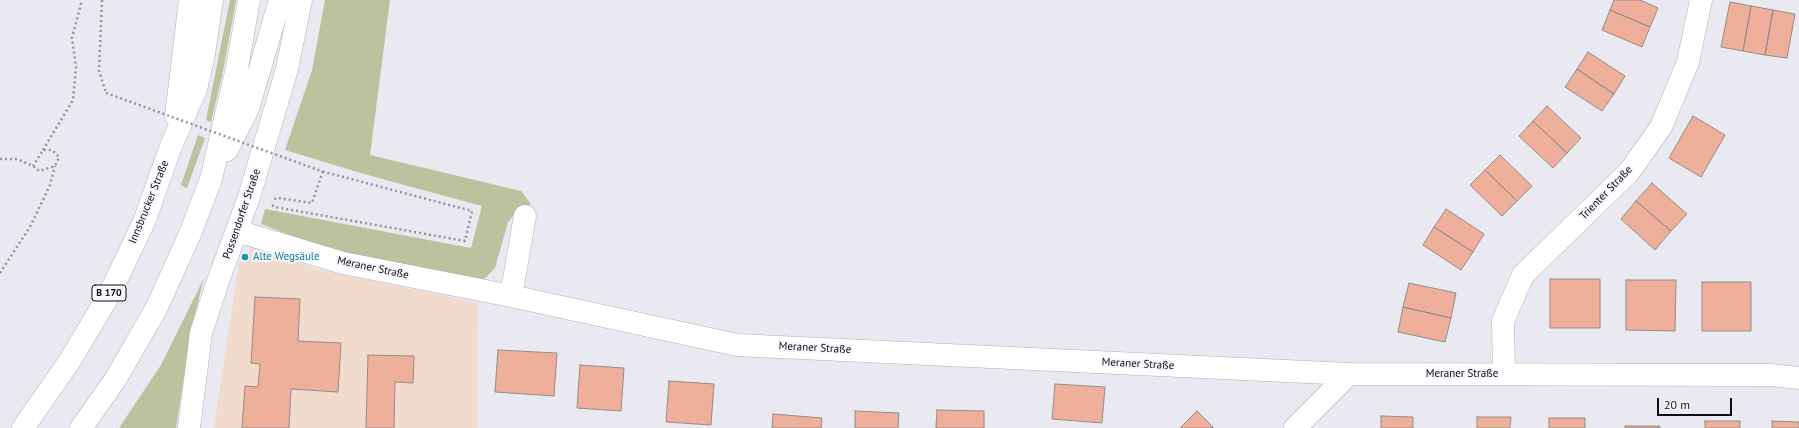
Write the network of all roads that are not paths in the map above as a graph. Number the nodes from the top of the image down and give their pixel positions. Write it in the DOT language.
graph roads {
  1 [pos="190,0"];
  2 [pos="212,0"];
  3 [pos="249,0"];
  4 [pos="280,0"];
  5 [pos="301,0"];
  6 [pos="1701,0"];
  7 [pos="171,146"];
  8 [pos="211,179"];
  9 [pos="524,216"];
  10 [pos="237,231"];
  11 [pos="511,296"];
  12 [pos="1350,374"];
  13 [pos="1504,374"];
  14 [pos="1799,378"];
  15 [pos="23,428"];
  16 [pos="81,428"];
  17 [pos="189,428"];
  18 [pos="1295,428"];
  1 -- 7 [label="street"];
  2 -- 7 [label="street, Innsbrucker Straße / B 170"];
  3 -- 8 [label="street"];
  4 -- 8 [label="street"];
  5 -- 10 [label="street, Possendorfer Straße"];
  6 -- 13 [label="street, Trienter Straße"];
  7 -- 15 [label="street, Innsbrucker Straße / B 170"];
  8 -- 16 [label="street"];
  9 -- 11 [label="street"];
  10 -- 11 [label="street, Meraner Straße"];
  10 -- 17 [label="street, Possendorfer Straße"];
  11 -- 12 [label="street, Meraner Straße"];
  12 -- 13 [label="street, Meraner Straße"];
  12 -- 18 [label="street"];
  13 -- 14 [label="street, Meraner Straße"];
}
